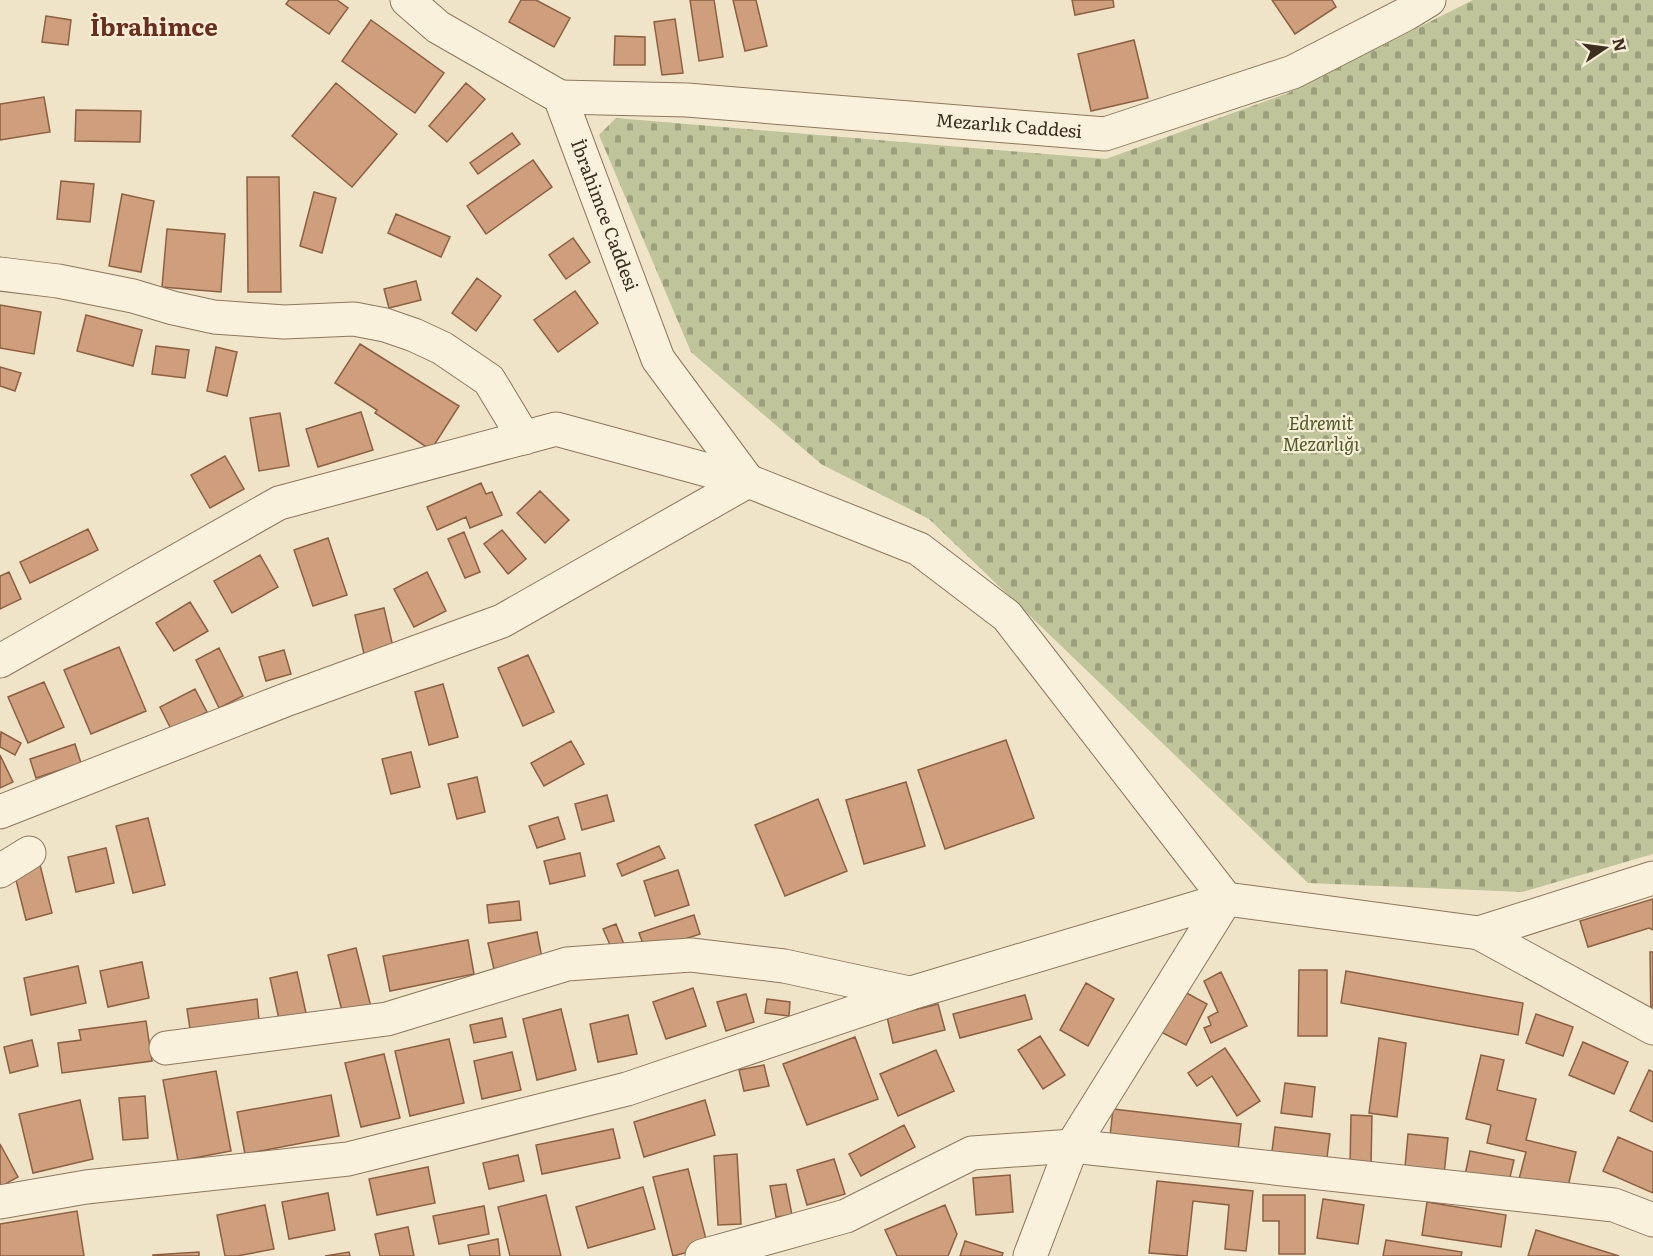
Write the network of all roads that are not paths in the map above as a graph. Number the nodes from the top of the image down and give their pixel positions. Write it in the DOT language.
graph roads {
  1 [pos="407,0"];
  2 [pos="1411,5"];
  3 [pos="441,14"];
  4 [pos="560,97"];
  5 [pos="0,274"];
  6 [pos="524,438"];
  7 [pos="748,481"];
  8 [pos="0,660"];
  9 [pos="0,812"];
  10 [pos="29,853"];
  11 [pos="0,871"];
  12 [pos="1653,878"];
  13 [pos="1226,899"];
  14 [pos="1479,933"];
  15 [pos="911,993"];
  16 [pos="1653,1028"];
  17 [pos="166,1048"];
  18 [pos="1072,1146"];
  19 [pos="0,1202"];
  20 [pos="1653,1220"];
  21 [pos="702,1256"];
  22 [pos="1030,1256"];
  1 -- 3 [label="street"];
  2 -- 4 [label="street, Mezarlık Caddesi"];
  3 -- 4 [label="street"];
  4 -- 7 [label="street, İbrahimce Caddesi"];
  5 -- 6 [label="street"];
  6 -- 7 [label="street"];
  6 -- 8 [label="street"];
  7 -- 9 [label="street"];
  7 -- 13 [label="street"];
  10 -- 11 [label="street"];
  12 -- 14 [label="street"];
  13 -- 14 [label="street"];
  13 -- 15 [label="street"];
  13 -- 18 [label="street"];
  14 -- 16 [label="street"];
  15 -- 17 [label="street"];
  15 -- 19 [label="street"];
  18 -- 20 [label="street"];
  18 -- 21 [label="street"];
  18 -- 22 [label="street"];
}
